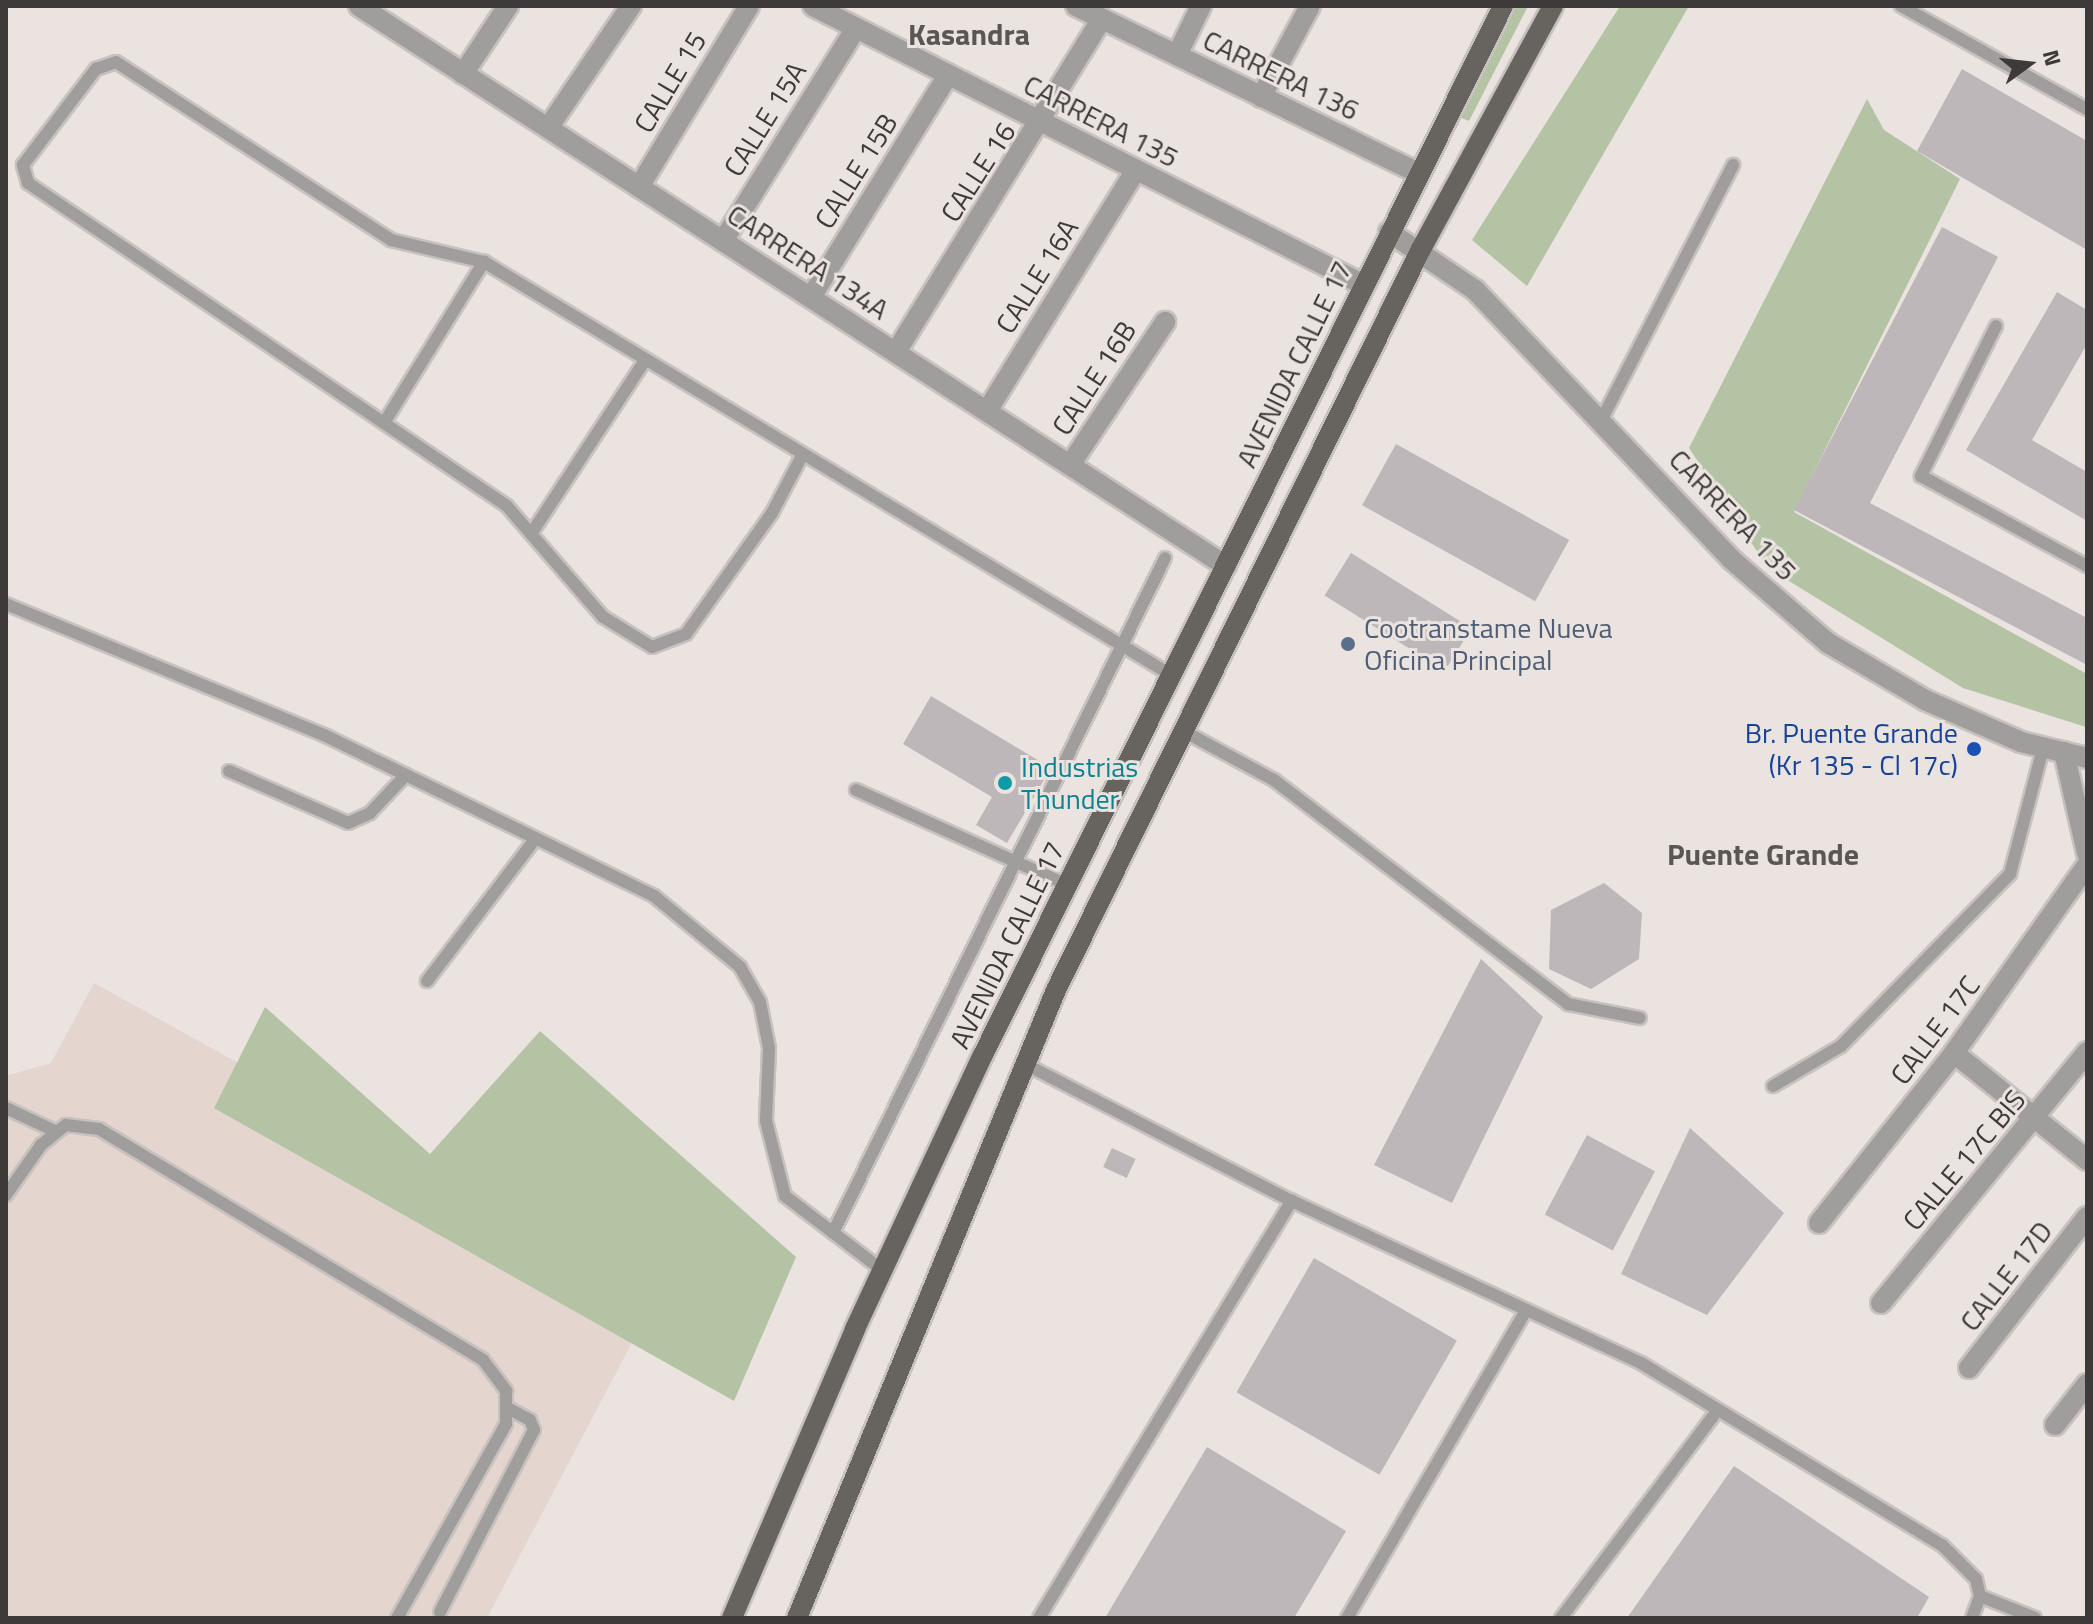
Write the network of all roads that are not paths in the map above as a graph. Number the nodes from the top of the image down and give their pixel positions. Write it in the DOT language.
graph roads {
  1 [pos="508,6"];
  2 [pos="631,6"];
  3 [pos="749,6"];
  4 [pos="813,6"];
  5 [pos="1077,6"];
  6 [pos="1201,6"];
  7 [pos="1310,6"];
  8 [pos="1503,6"];
  9 [pos="1553,6"];
  10 [pos="1901,6"];
  11 [pos="372,9"];
  12 [pos="1102,19"];
  13 [pos="856,28"];
  14 [pos="1177,55"];
  15 [pos="463,74"];
  16 [pos="948,75"];
  17 [pos="1261,97"];
  18 [pos="2087,109"];
  19 [pos="1042,122"];
  20 [pos="548,128"];
  21 [pos="1733,165"];
  22 [pos="1136,170"];
  23 [pos="1419,173"];
  24 [pos="639,187"];
  25 [pos="1389,232"];
  26 [pos="723,241"];
  27 [pos="1420,251"];
  28 [pos="484,262"];
  29 [pos="1364,285"];
  30 [pos="811,297"];
  31 [pos="1165,322"];
  32 [pos="1996,326"];
  33 [pos="896,352"];
  34 [pos="646,359"];
  35 [pos="987,411"];
  36 [pos="1602,419"];
  37 [pos="384,423"];
  38 [pos="803,454"];
  39 [pos="1070,465"];
  40 [pos="531,534"];
  41 [pos="1165,558"];
  42 [pos="1226,566"];
  43 [pos="2087,566"];
  44 [pos="6,604"];
  45 [pos="1122,645"];
  46 [pos="1171,675"];
  47 [pos="1187,733"];
  48 [pos="2043,748"];
  49 [pos="2064,752"];
  50 [pos="2087,758"];
  51 [pos="229,771"];
  52 [pos="405,776"];
  53 [pos="856,790"];
  54 [pos="535,839"];
  55 [pos="2087,853"];
  56 [pos="1016,862"];
  57 [pos="2087,865"];
  58 [pos="1067,885"];
  59 [pos="427,981"];
  60 [pos="1640,1018"];
  61 [pos="2087,1052"];
  62 [pos="1954,1053"];
  63 [pos="1023,1063"];
  64 [pos="1773,1086"];
  65 [pos="6,1108"];
  66 [pos="2036,1119"];
  67 [pos="57,1132"];
  68 [pos="2087,1160"];
  69 [pos="6,1195"];
  70 [pos="1292,1201"];
  71 [pos="2087,1217"];
  72 [pos="1819,1223"];
  73 [pos="833,1233"];
  74 [pos="882,1270"];
  75 [pos="1881,1303"];
  76 [pos="1526,1310"];
  77 [pos="1969,1368"];
  78 [pos="2087,1384"];
  79 [pos="506,1407"];
  80 [pos="1717,1411"];
  81 [pos="2055,1425"];
  82 [pos="1980,1596"];
  83 [pos="440,1612"];
  84 [pos="397,1618"];
  85 [pos="732,1618"];
  86 [pos="797,1618"];
  87 [pos="1039,1618"];
  88 [pos="1347,1618"];
  89 [pos="1561,1618"];
  90 [pos="1972,1618"];
  91 [pos="2035,1618"];
  1 -- 15 [label="street"];
  2 -- 20 [label="street"];
  3 -- 24 [label="street, CALLE 15"];
  4 -- 13 [label="street, CARRERA 135"];
  5 -- 12 [label="street, CARRERA 136"];
  6 -- 14 [label="street"];
  7 -- 17 [label="street"];
  8 -- 23 [label="main road, AVENIDA CALLE 17"];
  9 -- 27 [label="main road"];
  10 -- 18 [label="lane"];
  11 -- 15 [label="street, CARRERA 134A"];
  12 -- 14 [label="street, CARRERA 136"];
  12 -- 19 [label="street, CALLE 16"];
  13 -- 16 [label="street, CARRERA 135"];
  13 -- 26 [label="street, CALLE 15A"];
  14 -- 17 [label="street, CARRERA 136"];
  15 -- 20 [label="street, CARRERA 134A"];
  16 -- 19 [label="street, CARRERA 135"];
  16 -- 30 [label="street, CALLE 15B"];
  17 -- 23 [label="street, CARRERA 136"];
  19 -- 22 [label="street, CARRERA 135"];
  19 -- 33 [label="street, CALLE 16"];
  20 -- 24 [label="street, CARRERA 134A"];
  21 -- 36 [label="lane"];
  22 -- 29 [label="street, CARRERA 135"];
  22 -- 35 [label="street, CALLE 16A"];
  23 -- 25 [label="main road, AVENIDA CALLE 17"];
  24 -- 26 [label="street, CARRERA 134A"];
  25 -- 27 [label="street, CARRERA 135"];
  25 -- 29 [label="main road, AVENIDA CALLE 17"];
  26 -- 30 [label="street, CARRERA 134A"];
  27 -- 36 [label="street, CARRERA 135"];
  27 -- 47 [label="main road"];
  28 -- 34 [label="lane"];
  28 -- 37 [label="lane"];
  28 -- 37 [label="lane"];
  29 -- 42 [label="main road, AVENIDA CALLE 17"];
  30 -- 33 [label="street, CARRERA 134A"];
  31 -- 39 [label="street, CALLE 16B"];
  32 -- 43 [label="lane"];
  33 -- 35 [label="street, CARRERA 134A"];
  34 -- 38 [label="lane"];
  34 -- 40 [label="lane"];
  35 -- 39 [label="street, CARRERA 134A"];
  36 -- 48 [label="street, CARRERA 135"];
  37 -- 40 [label="lane"];
  38 -- 40 [label="lane"];
  38 -- 45 [label="lane"];
  39 -- 42 [label="street, CARRERA 134A"];
  41 -- 45 [label="lane"];
  42 -- 46 [label="main road, AVENIDA CALLE 17"];
  44 -- 52 [label="lane"];
  45 -- 46 [label="lane"];
  45 -- 56 [label="lane"];
  46 -- 58 [label="main road, AVENIDA CALLE 17"];
  47 -- 60 [label="lane"];
  47 -- 63 [label="main road"];
  48 -- 49 [label="street, CARRERA 135"];
  48 -- 64 [label="lane"];
  49 -- 50 [label="street, CARRERA 135"];
  49 -- 55 [label="street"];
  51 -- 52 [label="lane"];
  52 -- 54 [label="lane"];
  53 -- 56 [label="lane"];
  54 -- 59 [label="lane"];
  54 -- 73 [label="lane"];
  56 -- 58 [label="lane"];
  56 -- 73 [label="lane"];
  57 -- 62 [label="street, CALLE 17C"];
  58 -- 74 [label="main road, AVENIDA CALLE 17"];
  61 -- 66 [label="street, CALLE 17C BIS"];
  62 -- 66 [label="street"];
  62 -- 72 [label="street, CALLE 17C"];
  63 -- 70 [label="lane"];
  63 -- 86 [label="main road"];
  65 -- 67 [label="lane"];
  66 -- 68 [label="street"];
  66 -- 75 [label="street, CALLE 17C BIS"];
  67 -- 69 [label="lane"];
  67 -- 79 [label="lane"];
  70 -- 76 [label="lane"];
  70 -- 87 [label="lane"];
  71 -- 77 [label="street, CALLE 17D"];
  73 -- 74 [label="lane"];
  74 -- 85 [label="main road, AVENIDA CALLE 17"];
  76 -- 80 [label="lane"];
  76 -- 88 [label="lane"];
  78 -- 81 [label="street"];
  79 -- 83 [label="lane"];
  79 -- 84 [label="lane"];
  80 -- 82 [label="lane"];
  80 -- 89 [label="lane"];
  82 -- 90 [label="lane"];
  82 -- 91 [label="lane"];
}
